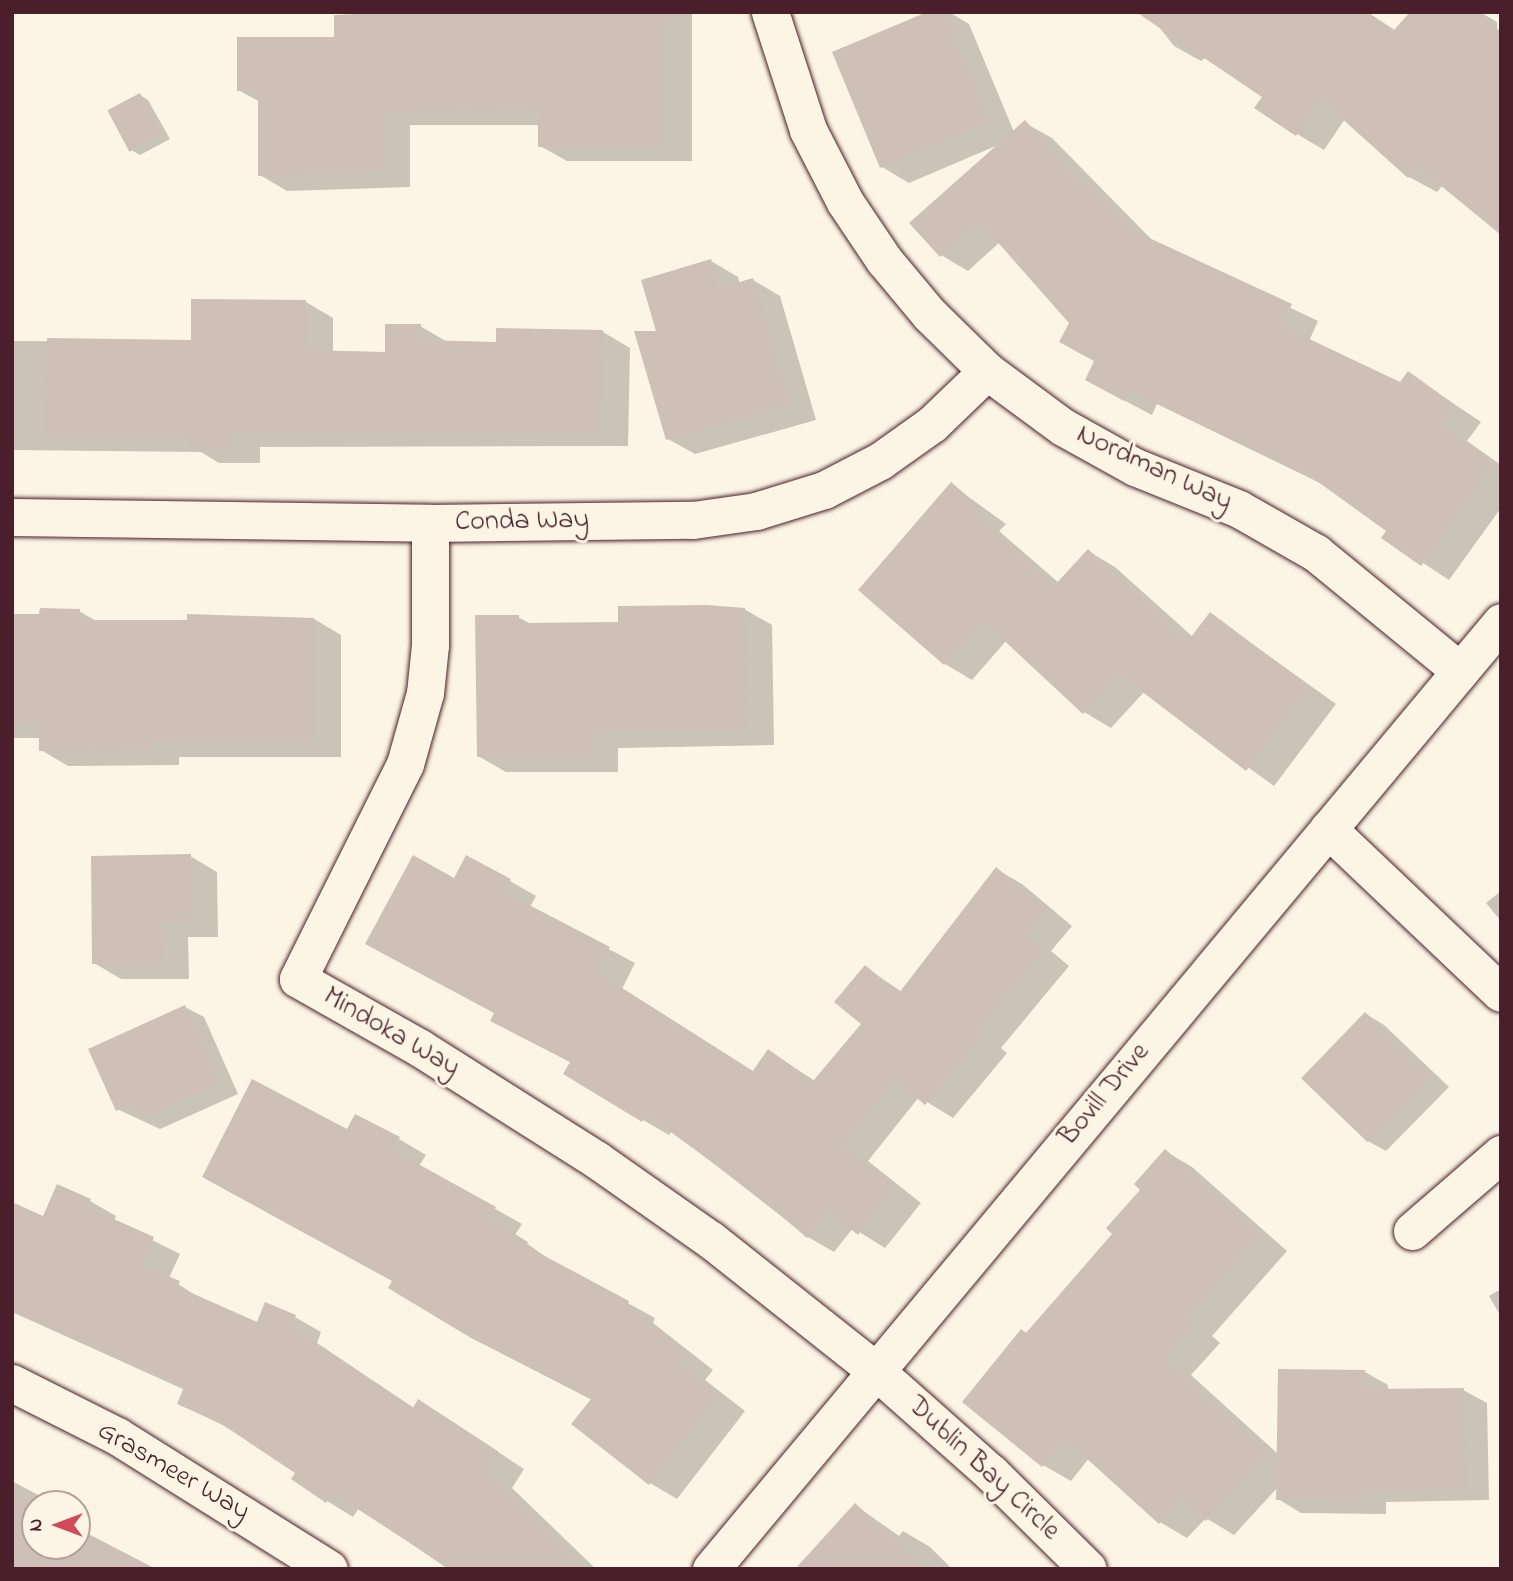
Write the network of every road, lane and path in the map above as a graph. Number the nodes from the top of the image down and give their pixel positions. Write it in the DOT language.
graph roads {
  1 [pos="770,12"];
  2 [pos="987,371"];
  3 [pos="12,517"];
  4 [pos="430,523"];
  5 [pos="1501,622"];
  6 [pos="1460,671"];
  7 [pos="1328,828"];
  8 [pos="1501,993"];
  9 [pos="1501,1154"];
  10 [pos="1412,1231"];
  11 [pos="876,1371"];
  12 [pos="12,1383"];
  13 [pos="329,1569"];
  14 [pos="710,1569"];
  15 [pos="1088,1569"];
  1 -- 2 [label="street, Nordman Way"];
  2 -- 4 [label="street, Conda Way"];
  2 -- 6 [label="street, Nordman Way"];
  3 -- 4 [label="street, Conda Way"];
  4 -- 11 [label="street, Mindoka Way"];
  5 -- 6 [label="street, Bovill Drive"];
  6 -- 7 [label="street, Bovill Drive"];
  7 -- 8 [label="street"];
  7 -- 11 [label="street, Bovill Drive"];
  9 -- 10 [label="street"];
  11 -- 14 [label="street, Bovill Drive"];
  11 -- 15 [label="street, Dublin Bay Circle"];
  12 -- 13 [label="street, Grasmeer Way"];
}
